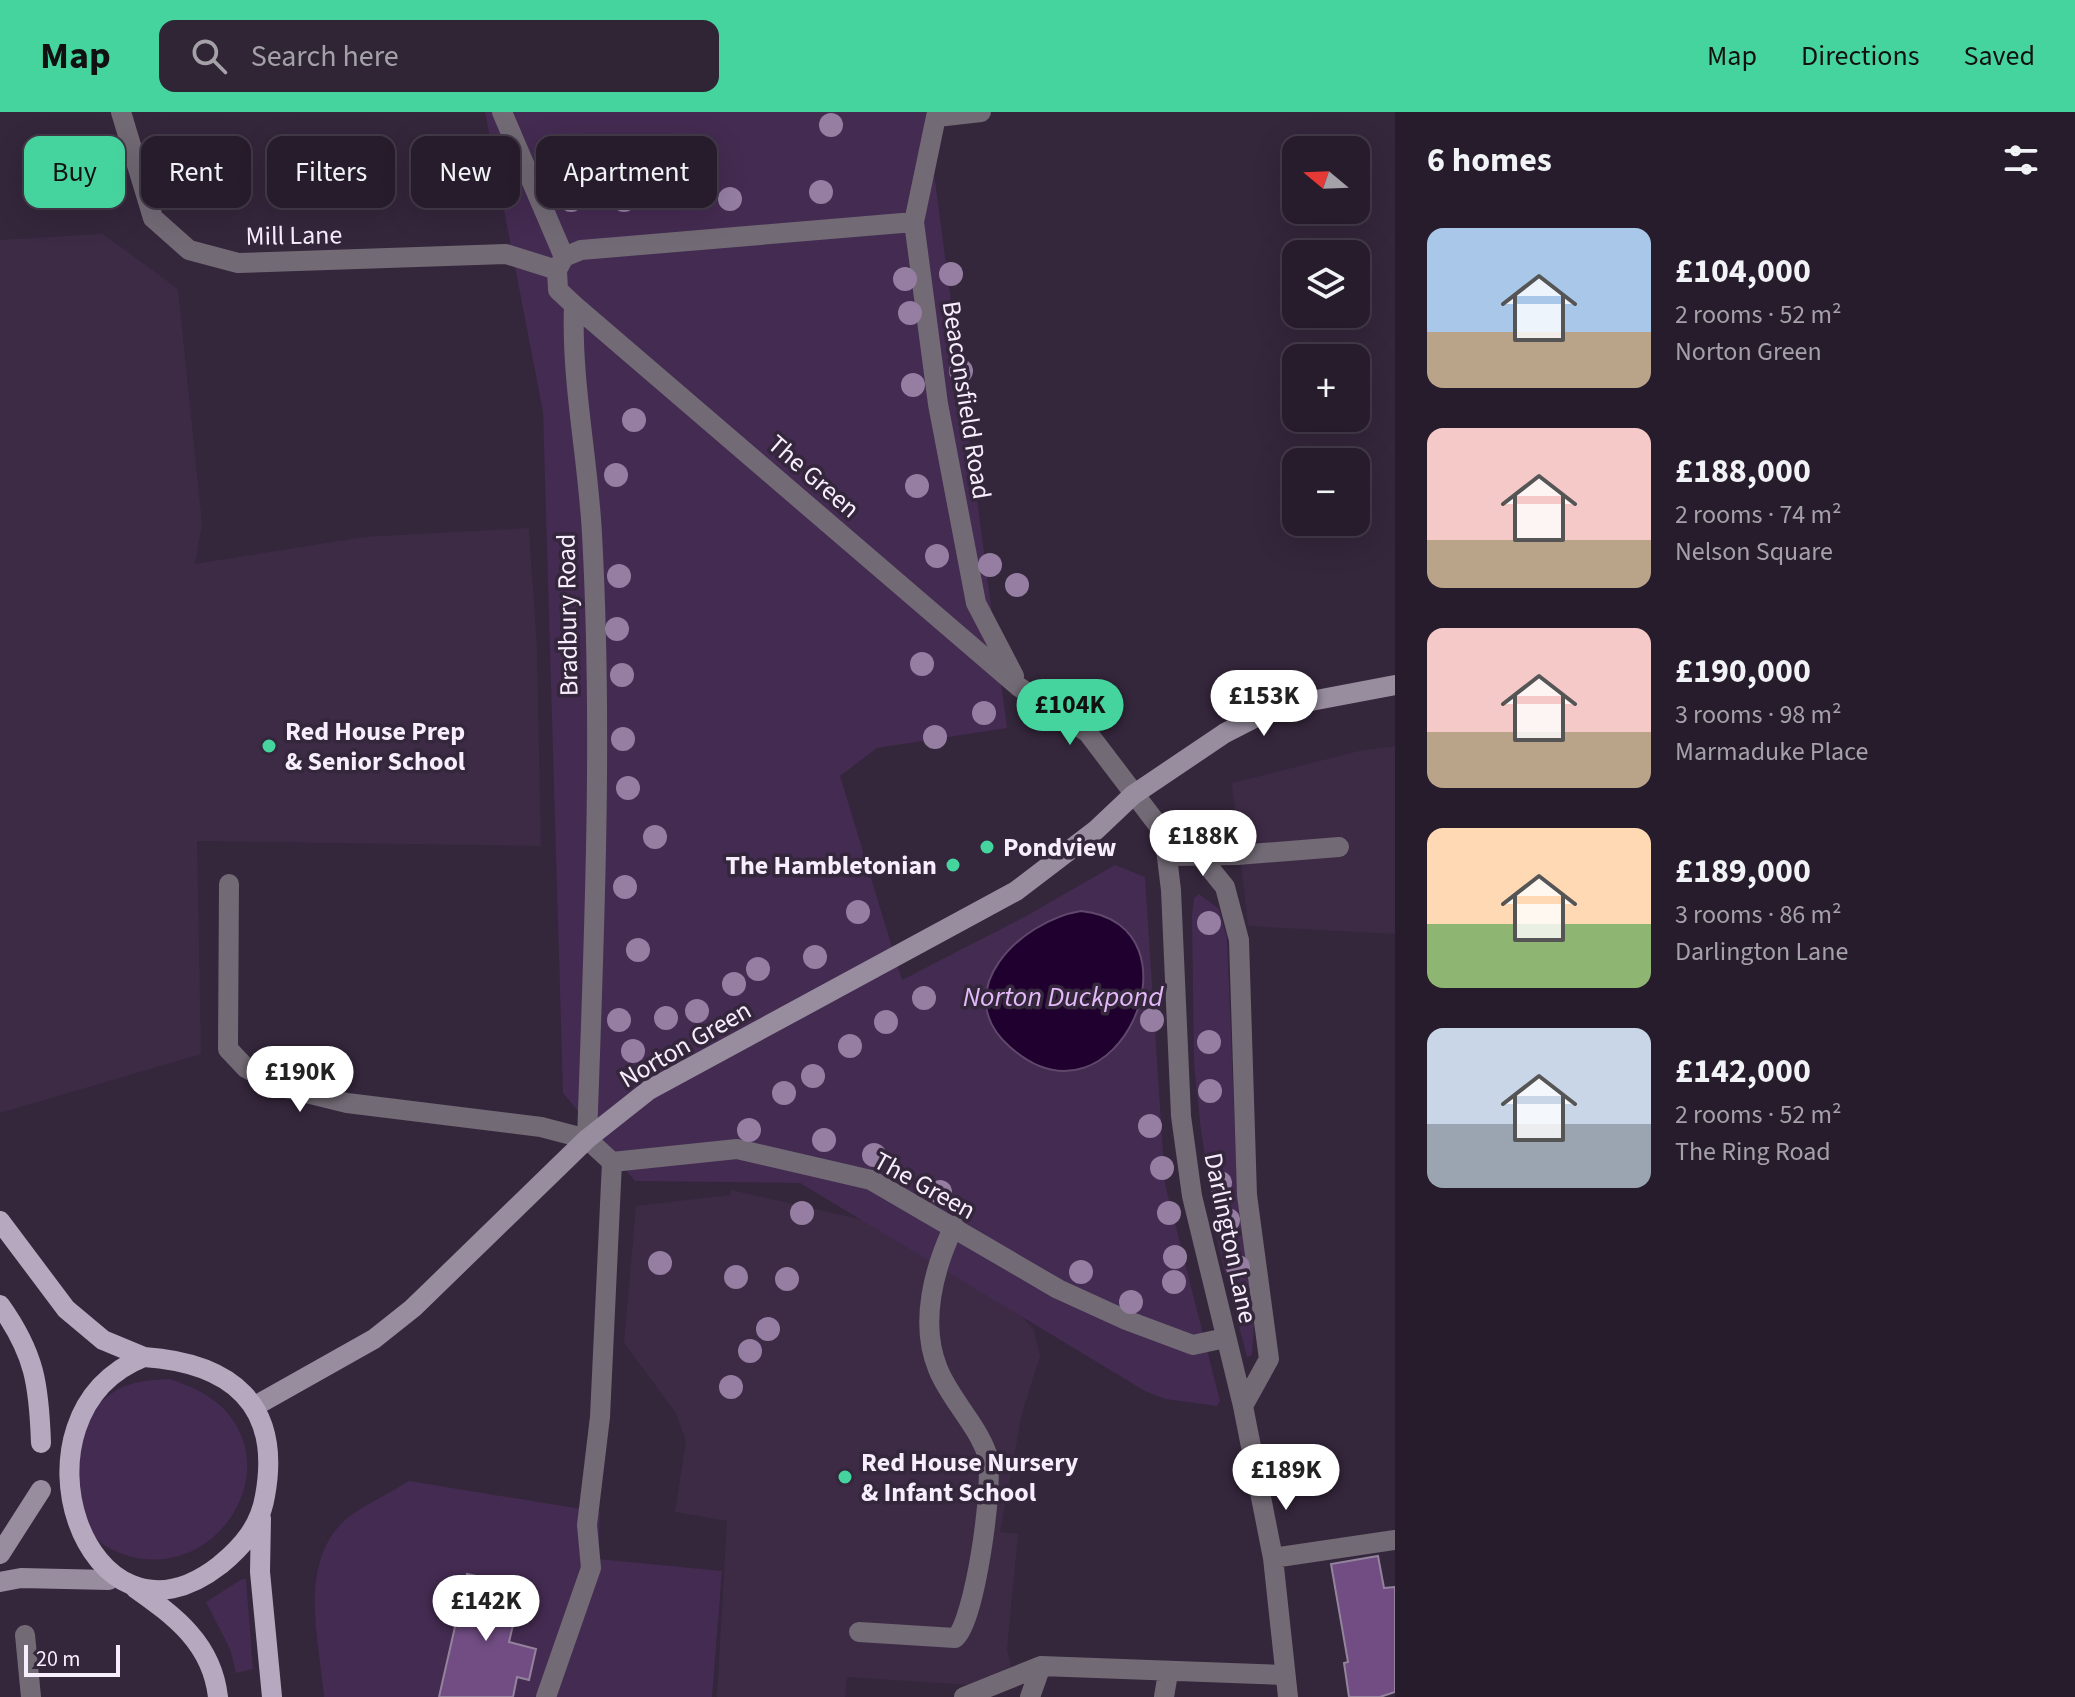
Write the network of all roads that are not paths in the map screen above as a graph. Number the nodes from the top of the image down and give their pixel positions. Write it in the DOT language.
graph roads {
  1 [pos="121,112"];
  2 [pos="502,112"];
  3 [pos="981,112"];
  4 [pos="937,114"];
  5 [pos="914,222"];
  6 [pos="561,263"];
  7 [pos="574,305"];
  8 [pos="1395,685"];
  9 [pos="1019,687"];
  10 [pos="1133,795"];
  11 [pos="1339,847"];
  12 [pos="1169,856"];
  13 [pos="1200,856"];
  14 [pos="229,884"];
  15 [pos="587,1139"];
  16 [pos="612,1162"];
  17 [pos="0,1221"];
  18 [pos="954,1226"];
  19 [pos="0,1305"];
  20 [pos="1225,1338"];
  21 [pos="144,1357"];
  22 [pos="255,1406"];
  23 [pos="1243,1406"];
  24 [pos="41,1451"];
  25 [pos="41,1490"];
  26 [pos="49,1513"];
  27 [pos="261,1518"];
  28 [pos="60,1534"];
  29 [pos="1395,1540"];
  30 [pos="0,1554"];
  31 [pos="1273,1558"];
  32 [pos="109,1580"];
  33 [pos="0,1582"];
  34 [pos="135,1588"];
  35 [pos="859,1632"];
  36 [pos="25,1635"];
  37 [pos="1041,1666"];
  38 [pos="1168,1673"];
  39 [pos="1284,1675"];
  40 [pos="31,1697"];
  41 [pos="218,1697"];
  42 [pos="272,1697"];
  43 [pos="546,1697"];
  44 [pos="964,1697"];
  45 [pos="1030,1697"];
  46 [pos="1164,1697"];
  47 [pos="1288,1697"];
  1 -- 6 [label="street, Mill Lane"];
  2 -- 6 [label="street, Bradbury Road"];
  3 -- 4 [label="street"];
  4 -- 5 [label="street, Beaconsfield Road"];
  5 -- 6 [label="street"];
  5 -- 9 [label="street, Beaconsfield Road"];
  6 -- 7 [label="street, Bradbury Road"];
  7 -- 9 [label="street, The Green"];
  7 -- 15 [label="street, Bradbury Road"];
  8 -- 10 [label="main road, Norton Green"];
  9 -- 10 [label="street, The Green"];
  10 -- 12 [label="street, Darlington Lane"];
  10 -- 15 [label="main road, Norton Green"];
  11 -- 13 [label="street"];
  12 -- 13 [label="street"];
  12 -- 20 [label="street, Darlington Lane"];
  13 -- 23 [label="street"];
  14 -- 15 [label="street"];
  15 -- 16 [label="street"];
  15 -- 22 [label="main road, Norton Green"];
  16 -- 18 [label="street, The Green"];
  16 -- 43 [label="street"];
  17 -- 21 [label="main road"];
  18 -- 20 [label="street, The Green"];
  18 -- 35 [label="street"];
  19 -- 24 [label="main road"];
  20 -- 23 [label="street, Darlington Lane"];
  21 -- 22 [label="main road"];
  21 -- 24 [label="main road"];
  22 -- 27 [label="main road"];
  23 -- 31 [label="street, Darlington Lane"];
  24 -- 25 [label="main road"];
  25 -- 26 [label="main road"];
  25 -- 30 [label="main road"];
  27 -- 34 [label="main road"];
  27 -- 42 [label="main road"];
  28 -- 32 [label="main road"];
  29 -- 31 [label="street"];
  31 -- 39 [label="street, Darlington Lane"];
  32 -- 33 [label="main road"];
  32 -- 34 [label="main road"];
  34 -- 41 [label="main road"];
  36 -- 40 [label="street"];
  37 -- 38 [label="street"];
  37 -- 44 [label="street"];
  37 -- 45 [label="street"];
  38 -- 39 [label="street"];
  38 -- 46 [label="street"];
  39 -- 47 [label="street, Darlington Lane"];
}
